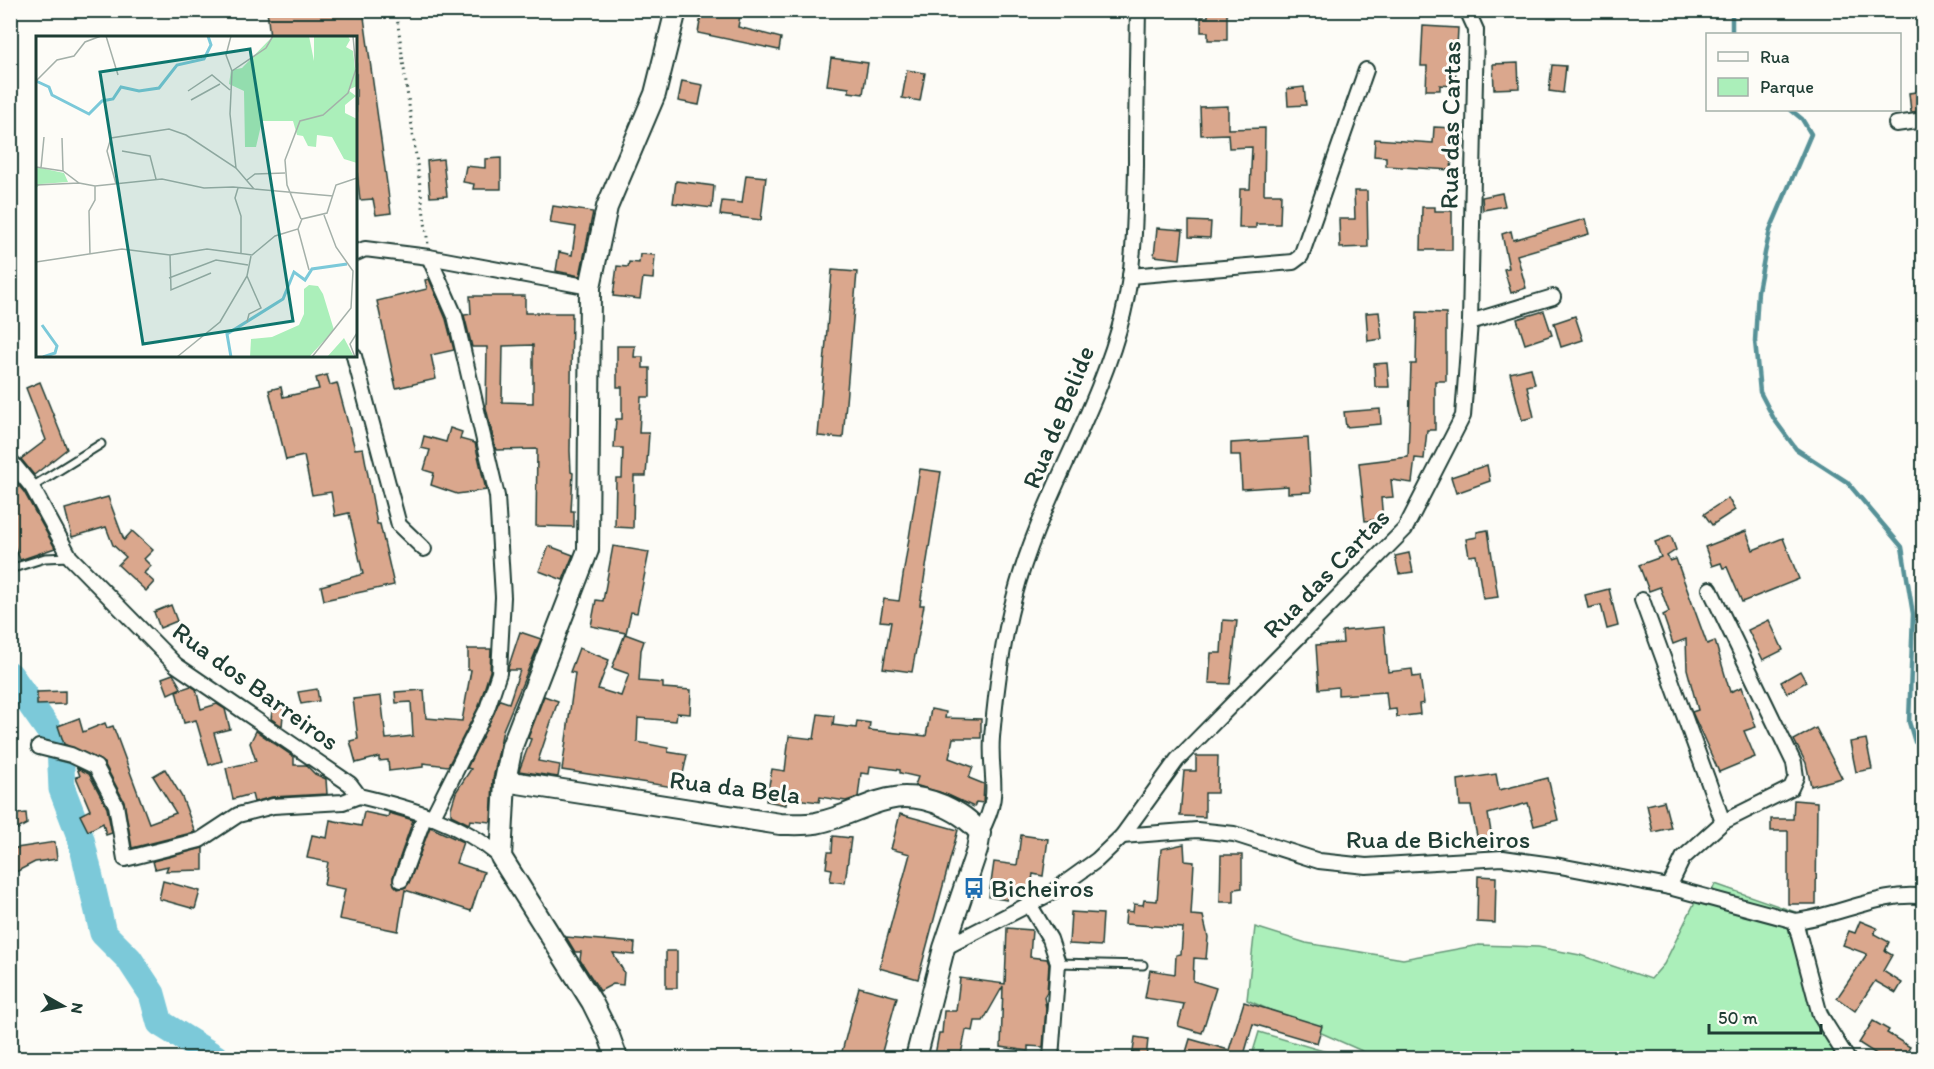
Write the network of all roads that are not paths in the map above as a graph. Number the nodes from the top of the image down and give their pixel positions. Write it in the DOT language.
graph roads {
  1 [pos="676,10"];
  2 [pos="1138,10"];
  3 [pos="1467,10"];
  4 [pos="1366,70"];
  5 [pos="1923,120"];
  6 [pos="1896,124"];
  7 [pos="357,253"];
  8 [pos="429,257"];
  9 [pos="1130,276"];
  10 [pos="590,287"];
  11 [pos="1552,297"];
  12 [pos="1470,322"];
  13 [pos="354,357"];
  14 [pos="101,444"];
  15 [pos="10,460"];
  16 [pos="32,487"];
  17 [pos="424,549"];
  18 [pos="70,557"];
  19 [pos="10,569"];
  20 [pos="1710,589"];
  21 [pos="1642,600"];
  22 [pos="39,747"];
  23 [pos="505,781"];
  24 [pos="359,796"];
  25 [pos="429,816"];
  26 [pos="1723,822"];
  27 [pos="980,833"];
  28 [pos="1122,836"];
  29 [pos="501,857"];
  30 [pos="401,880"];
  31 [pos="1669,887"];
  32 [pos="1923,897"];
  33 [pos="1029,904"];
  34 [pos="1795,921"];
  35 [pos="944,948"];
  36 [pos="1058,963"];
  37 [pos="1143,965"];
  38 [pos="617,1059"];
  39 [pos="916,1059"];
  40 [pos="1051,1059"];
  41 [pos="1847,1059"];
  1 -- 10 [label="main road"];
  2 -- 9 [label="street, Rua de Belide"];
  3 -- 12 [label="street, Rua das Cartas"];
  4 -- 9 [label="street"];
  5 -- 6 [label="street"];
  7 -- 8 [label="street"];
  8 -- 10 [label="street"];
  8 -- 25 [label="street"];
  9 -- 27 [label="street, Rua de Belide"];
  10 -- 23 [label="main road"];
  11 -- 12 [label="street"];
  12 -- 28 [label="street, Rua das Cartas"];
  13 -- 17 [label="street"];
  14 -- 16 [label="lane"];
  15 -- 16 [label="street, Rua dos Barreiros"];
  16 -- 18 [label="street, Rua dos Barreiros"];
  18 -- 19 [label="lane"];
  18 -- 24 [label="street, Rua dos Barreiros"];
  20 -- 26 [label="street"];
  21 -- 26 [label="street"];
  22 -- 24 [label="street"];
  23 -- 27 [label="main road, Rua da Bela"];
  23 -- 29 [label="main road"];
  24 -- 25 [label="street, Rua dos Barreiros"];
  25 -- 29 [label="street, Rua dos Barreiros"];
  25 -- 30 [label="street"];
  26 -- 31 [label="street"];
  27 -- 35 [label="main road"];
  28 -- 31 [label="street, Rua de Bicheiros"];
  28 -- 33 [label="street"];
  29 -- 38 [label="main road"];
  31 -- 34 [label="street, Rua de Bicheiros"];
  32 -- 34 [label="street, Rua de Bicheiros"];
  33 -- 35 [label="street"];
  33 -- 36 [label="street"];
  34 -- 41 [label="street"];
  35 -- 39 [label="main road"];
  36 -- 37 [label="lane"];
  36 -- 40 [label="street"];
}
